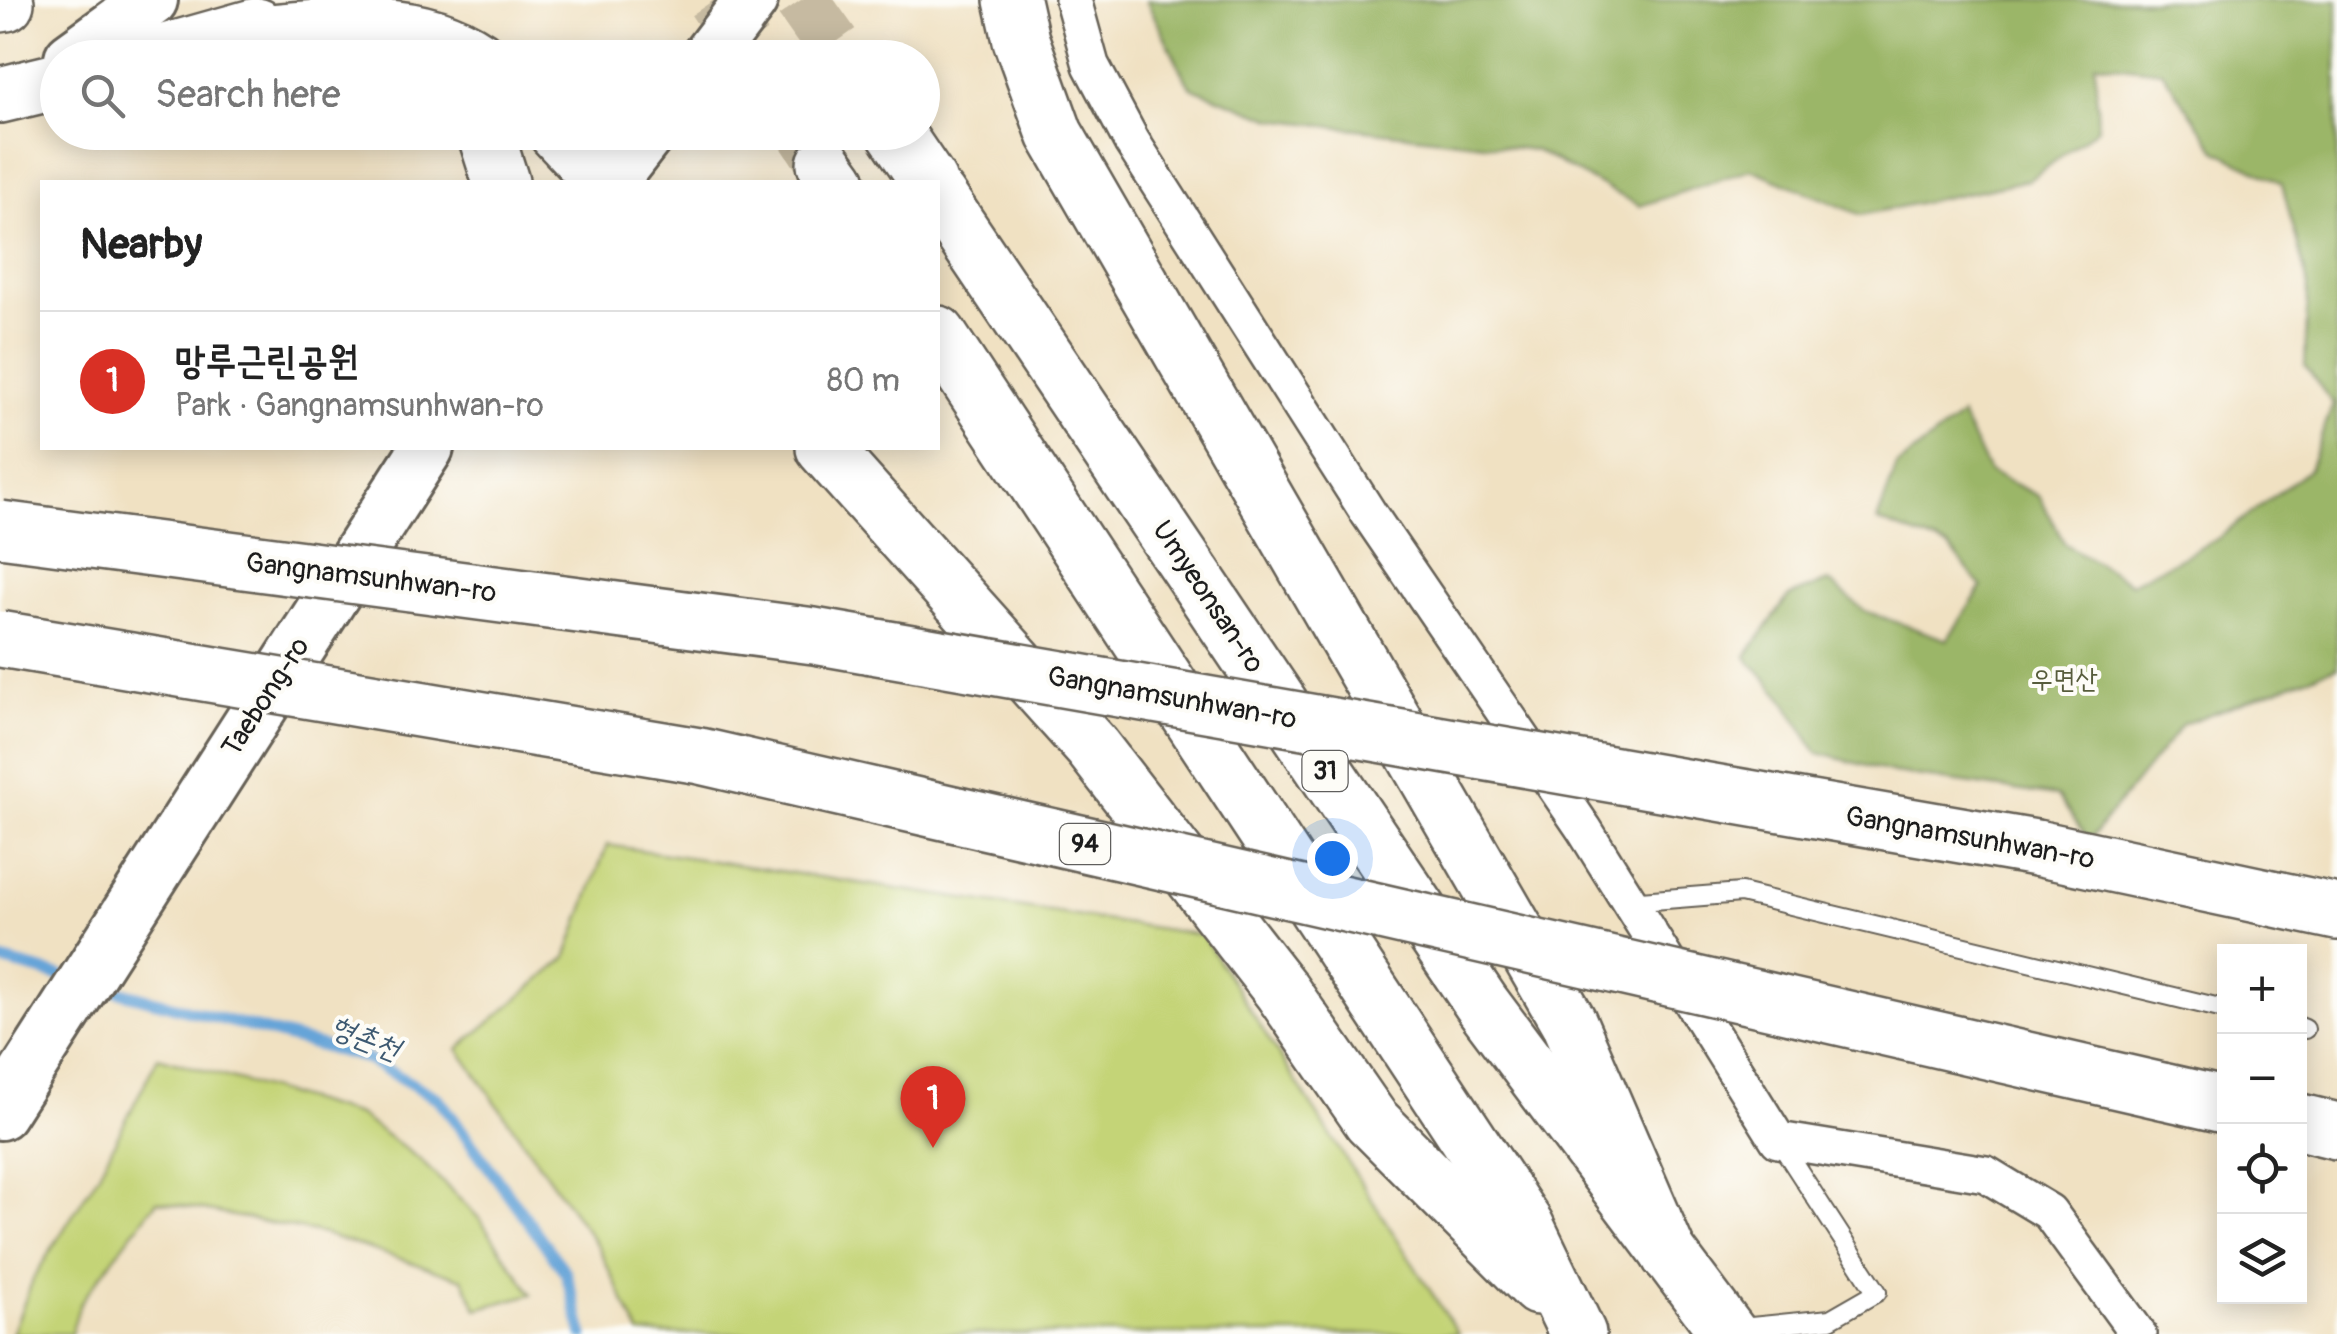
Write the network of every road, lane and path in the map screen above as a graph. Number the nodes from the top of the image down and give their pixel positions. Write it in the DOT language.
graph roads {
  1 [pos="151,0"];
  2 [pos="314,0"];
  3 [pos="751,0"];
  4 [pos="1012,0"];
  5 [pos="1073,0"];
  6 [pos="224,36"];
  7 [pos="96,40"];
  8 [pos="209,40"];
  9 [pos="341,40"];
  10 [pos="721,40"];
  11 [pos="491,150"];
  12 [pos="573,150"];
  13 [pos="635,150"];
  14 [pos="907,150"];
  15 [pos="501,180"];
  16 [pos="600,180"];
  17 [pos="612,180"];
  18 [pos="928,180"];
  19 [pos="940,199"];
  20 [pos="940,337"];
  21 [pos="426,450"];
  22 [pos="826,450"];
  23 [pos="0,529"];
  24 [pos="0,639"];
  25 [pos="1627,902"];
  26 [pos="2337,912"];
  27 [pos="2217,1007"];
  28 [pos="2217,1103"];
  29 [pos="0,1113"];
  30 [pos="2307,1124"];
  31 [pos="2337,1131"];
  32 [pos="1778,1140"];
  33 [pos="1668,1255"];
  34 [pos="1571,1324"];
  35 [pos="1727,1332"];
  36 [pos="2138,1334"];
  1 -- 7 [label="street"];
  2 -- 6 [label="main road"];
  3 -- 10 [label="street"];
  4 -- 33 [label="main road"];
  5 -- 25 [label="street"];
  6 -- 8 [label="main road"];
  6 -- 9 [label="main road"];
  11 -- 15 [label="main road"];
  12 -- 16 [label="main road"];
  13 -- 17 [label="street"];
  14 -- 18 [label="main road"];
  19 -- 33 [label="main road, Umyeonsan-ro / 31"];
  20 -- 34 [label="main road"];
  21 -- 29 [label="street, Taebong-ro"];
  22 -- 34 [label="main road"];
  23 -- 26 [label="main road, Gangnamsunhwan-ro, bridge"];
  24 -- 28 [label="main road, 94, bridge"];
  25 -- 27 [label="lane"];
  25 -- 32 [label="street"];
  30 -- 31 [label="main road"];
  32 -- 35 [label="lane"];
  32 -- 36 [label="street"];
  33 -- 35 [label="main road, Umyeonsan-ro / 31"];
}
